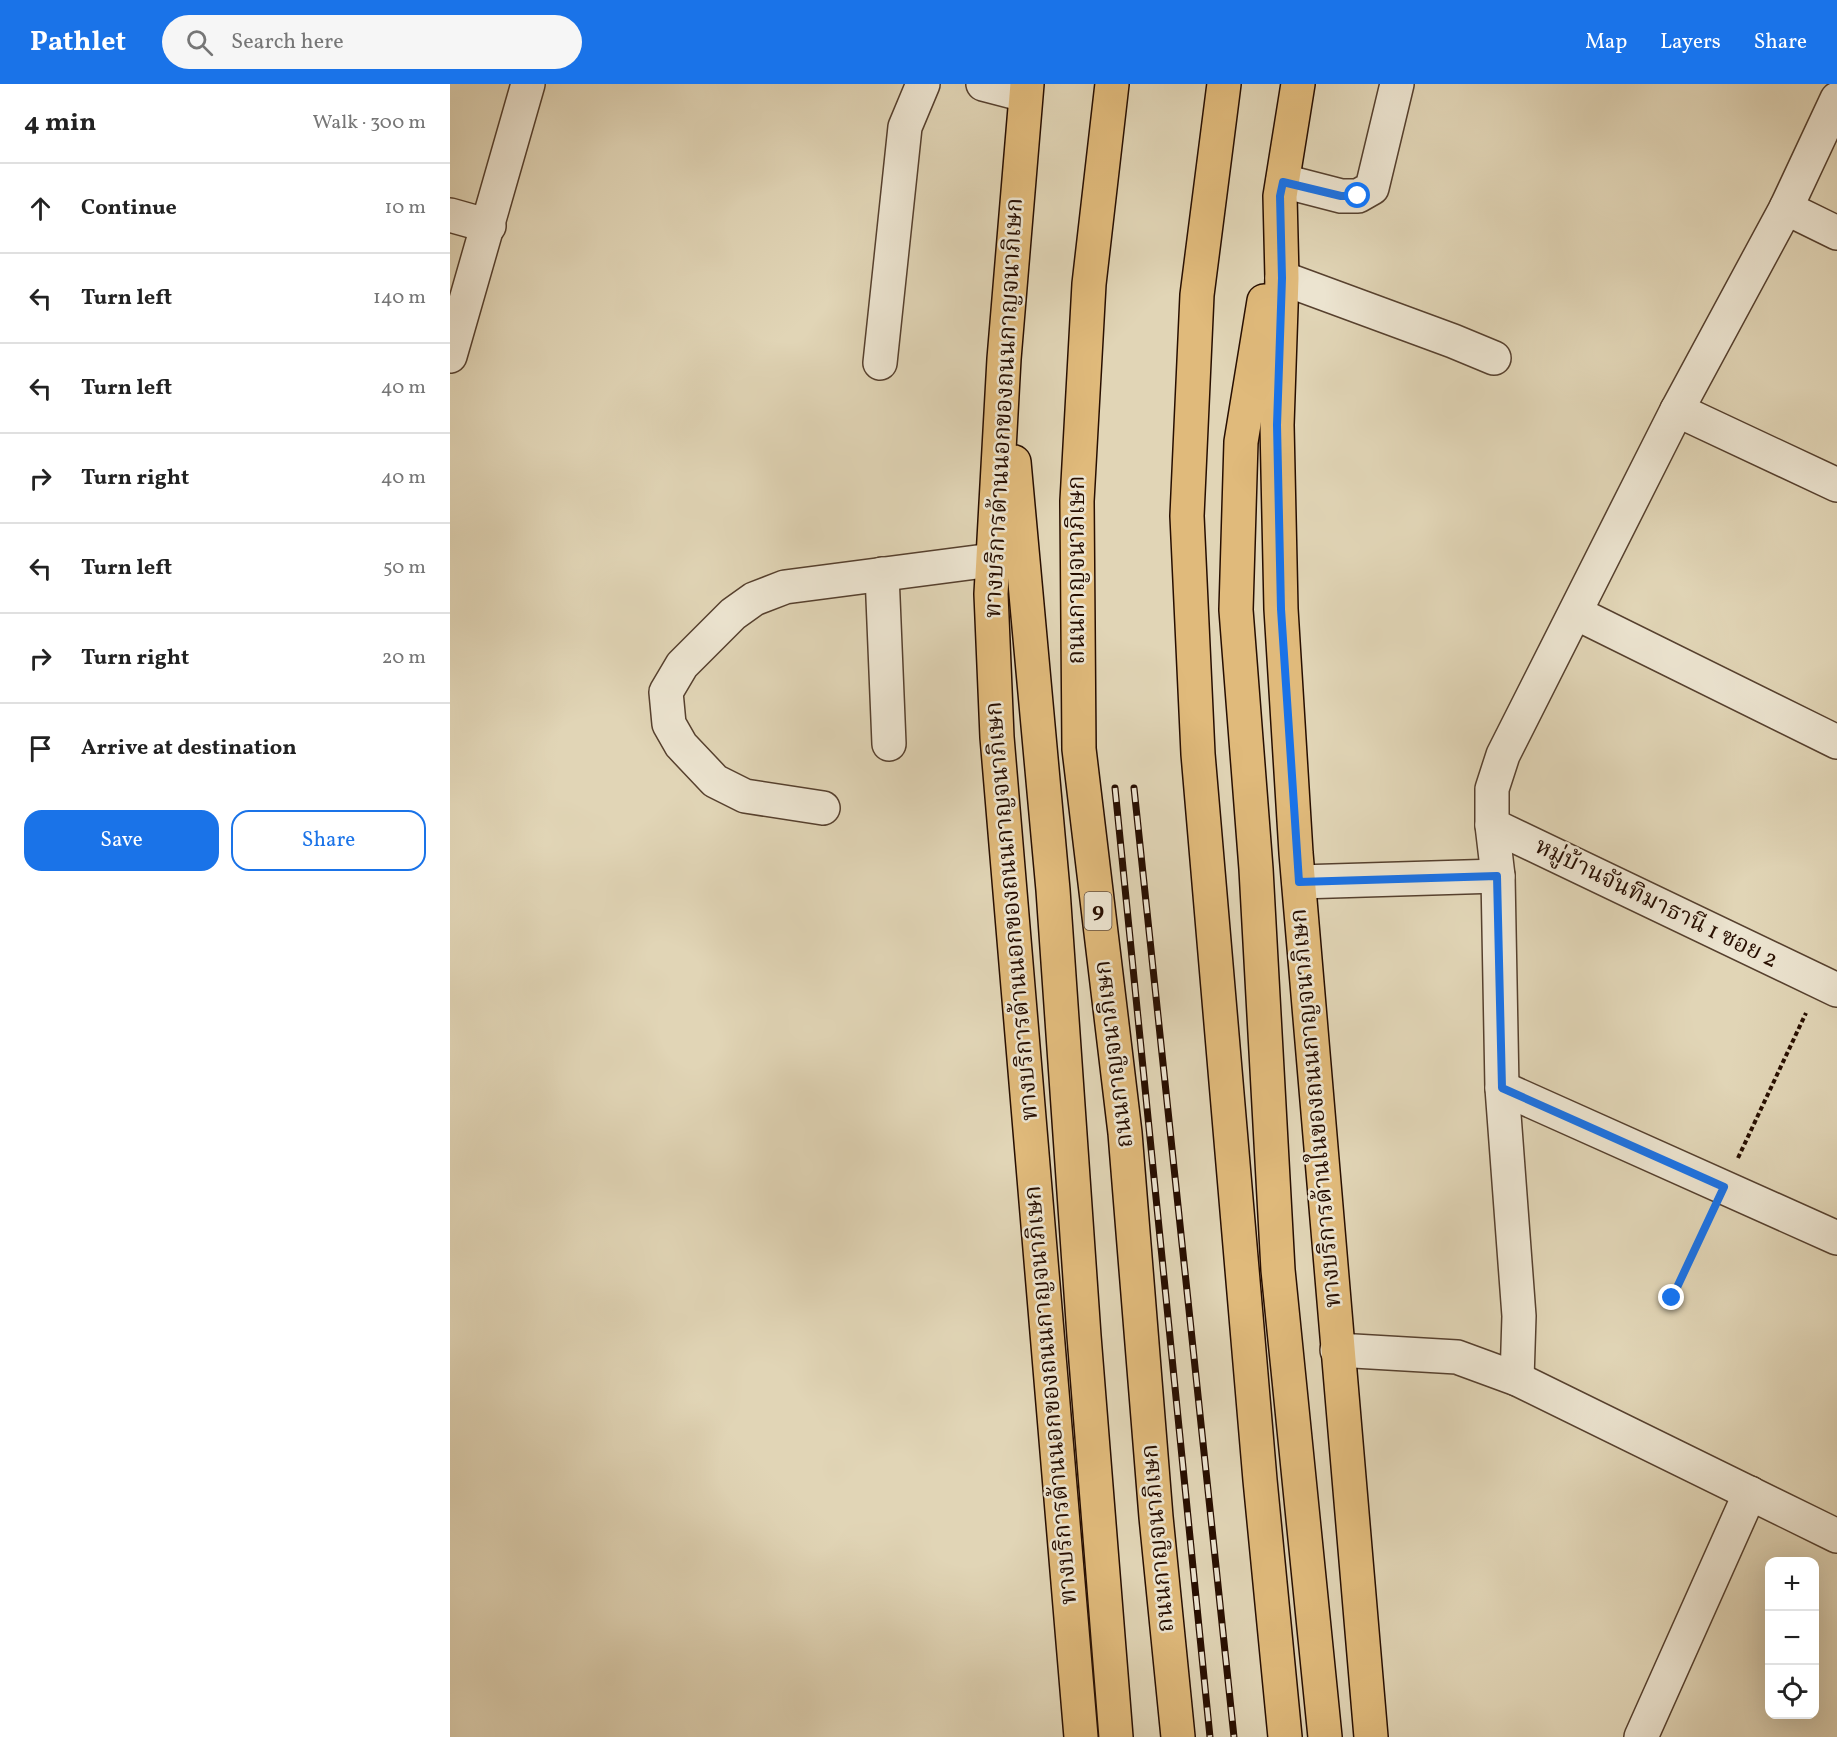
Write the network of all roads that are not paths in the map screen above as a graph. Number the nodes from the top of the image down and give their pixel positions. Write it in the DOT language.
graph roads {
  1 [pos="528,84"];
  2 [pos="923,84"];
  3 [pos="983,84"];
  4 [pos="1112,84"];
  5 [pos="1224,84"];
  6 [pos="1298,84"];
  7 [pos="1397,84"];
  8 [pos="1026,90"];
  9 [pos="1837,99"];
  10 [pos="1282,189"];
  11 [pos="1786,208"];
  12 [pos="450,215"];
  13 [pos="489,226"];
  14 [pos="1837,233"];
  15 [pos="1282,278"];
  16 [pos="450,356"];
  17 [pos="1494,358"];
  18 [pos="1004,359"];
  19 [pos="880,363"];
  20 [pos="1677,410"];
  21 [pos="1837,485"];
  22 [pos="992,560"];
  23 [pos="882,574"];
  24 [pos="1575,613"];
  25 [pos="1837,742"];
  26 [pos="889,744"];
  27 [pos="823,808"];
  28 [pos="1492,825"];
  29 [pos="1497,876"];
  30 [pos="1299,882"];
  31 [pos="1829,987"];
  32 [pos="1502,1088"];
  33 [pos="1837,1238"];
  34 [pos="1337,1350"];
  35 [pos="1517,1378"];
  36 [pos="1750,1493"];
  37 [pos="1837,1536"];
  38 [pos="1081,1737"];
  39 [pos="1116,1737"];
  40 [pos="1178,1737"];
  41 [pos="1285,1737"];
  42 [pos="1325,1737"];
  43 [pos="1371,1737"];
  44 [pos="1641,1737"];
  1 -- 13 [label="street"];
  2 -- 19 [label="street"];
  3 -- 8 [label="street"];
  4 -- 40 [label="main road, ถนนกาญจนาภิเษก / 9"];
  5 -- 41 [label="main road"];
  6 -- 10 [label="main road, ทางบริการด้านในของถนนกาญจนาภิเษก"];
  7 -- 10 [label="street"];
  8 -- 18 [label="main road, ทางบริการด้านนอกของถนนกาญจนาภิเษก"];
  9 -- 11 [label="street"];
  10 -- 15 [label="main road, ทางบริการด้านในของถนนกาญจนาภิเษก"];
  10 -- 42 [label="main road"];
  11 -- 14 [label="street"];
  11 -- 20 [label="street"];
  12 -- 13 [label="street"];
  13 -- 16 [label="street"];
  15 -- 17 [label="street"];
  15 -- 30 [label="main road, ทางบริการด้านในของถนนกาญจนาภิเษก"];
  18 -- 22 [label="main road, ทางบริการด้านนอกของถนนกาญจนาภิเษก"];
  18 -- 39 [label="main road"];
  20 -- 21 [label="street"];
  20 -- 24 [label="street"];
  22 -- 23 [label="street"];
  22 -- 38 [label="main road, ทางบริการด้านนอกของถนนกาญจนาภิเษก"];
  23 -- 26 [label="street"];
  23 -- 27 [label="street"];
  24 -- 25 [label="street"];
  24 -- 28 [label="street"];
  28 -- 29 [label="street"];
  28 -- 31 [label="street, หมู่บ้านจันทิมาธานี 1 ซอย 2"];
  29 -- 30 [label="street"];
  29 -- 32 [label="street"];
  30 -- 34 [label="main road, ทางบริการด้านในของถนนกาญจนาภิเษก"];
  32 -- 33 [label="street"];
  32 -- 35 [label="street"];
  34 -- 35 [label="street"];
  34 -- 43 [label="main road, ทางบริการด้านในของถนนกาญจนาภิเษก"];
  35 -- 36 [label="street"];
  36 -- 37 [label="street"];
  36 -- 44 [label="street"];
}
